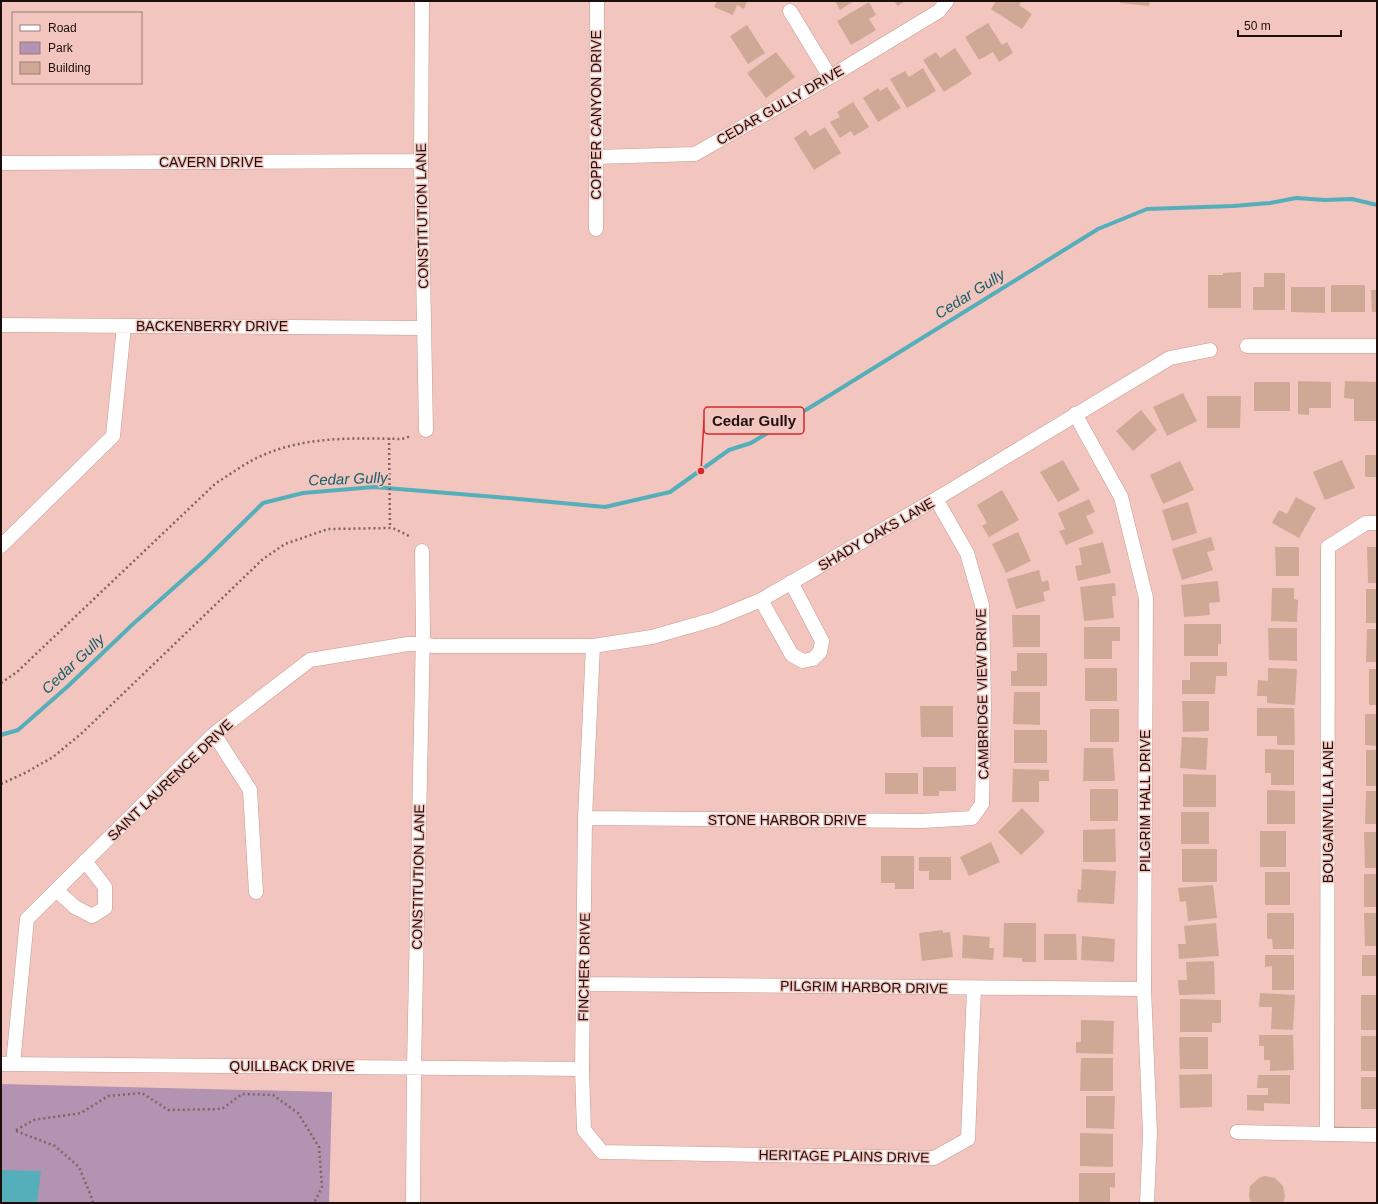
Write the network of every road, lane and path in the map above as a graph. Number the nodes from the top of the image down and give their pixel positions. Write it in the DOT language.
graph roads {
  1 [pos="422,1"];
  2 [pos="597,1"];
  3 [pos="947,1"];
  4 [pos="790,10"];
  5 [pos="830,77"];
  6 [pos="596,157"];
  7 [pos="421,162"];
  8 [pos="1,163"];
  9 [pos="596,229"];
  10 [pos="1,324"];
  11 [pos="124,326"];
  12 [pos="424,328"];
  13 [pos="1247,346"];
  14 [pos="1377,346"];
  15 [pos="1210,350"];
  16 [pos="1075,414"];
  17 [pos="426,430"];
  18 [pos="411,436"];
  19 [pos="389,438"];
  20 [pos="936,499"];
  21 [pos="1377,523"];
  22 [pos="390,528"];
  23 [pos="411,537"];
  24 [pos="1,546"];
  25 [pos="422,551"];
  26 [pos="791,582"];
  27 [pos="761,600"];
  28 [pos="422,644"];
  29 [pos="518,646"];
  30 [pos="593,646"];
  31 [pos="1,683"];
  32 [pos="214,734"];
  33 [pos="1,784"];
  34 [pos="982,804"];
  35 [pos="585,818"];
  36 [pos="85,861"];
  37 [pos="56,890"];
  38 [pos="256,892"];
  39 [pos="584,984"];
  40 [pos="974,988"];
  41 [pos="1144,989"];
  42 [pos="7,1064"];
  43 [pos="414,1067"];
  44 [pos="582,1069"];
  45 [pos="1237,1132"];
  46 [pos="1327,1134"];
  47 [pos="1377,1135"];
  48 [pos="732,1154"];
  49 [pos="93,1203"];
  50 [pos="314,1203"];
  51 [pos="413,1203"];
  52 [pos="1147,1203"];
  1 -- 7 [label="street, CONSTITUTION LANE"];
  2 -- 6 [label="street, COPPER CANYON DRIVE"];
  3 -- 5 [label="street, CEDAR GULLY DRIVE"];
  4 -- 5 [label="street"];
  5 -- 6 [label="street, CEDAR GULLY DRIVE"];
  6 -- 9 [label="street, COPPER CANYON DRIVE"];
  7 -- 8 [label="street, CAVERN DRIVE"];
  7 -- 12 [label="street, CONSTITUTION LANE"];
  10 -- 11 [label="street, BACKENBERRY DRIVE"];
  11 -- 12 [label="street, BACKENBERRY DRIVE"];
  11 -- 24 [label="street"];
  12 -- 17 [label="street, CONSTITUTION LANE"];
  13 -- 14 [label="street"];
  15 -- 16 [label="street, SHADY OAKS LANE"];
  16 -- 20 [label="street, SHADY OAKS LANE"];
  16 -- 41 [label="street, PILGRIM HALL DRIVE"];
  18 -- 19 [label="path"];
  19 -- 22 [label="path"];
  19 -- 31 [label="path"];
  20 -- 26 [label="street, SHADY OAKS LANE"];
  20 -- 34 [label="street, CAMBRIDGE VIEW DRIVE"];
  21 -- 46 [label="street, BOUGAINVILLA LANE"];
  22 -- 23 [label="path"];
  22 -- 33 [label="path"];
  25 -- 28 [label="street, CONSTITUTION LANE"];
  26 -- 27 [label="street, SHADY OAKS LANE"];
  26 -- 27 [label="street"];
  27 -- 30 [label="street, SHADY OAKS LANE"];
  28 -- 29 [label="street, SAINT LAURENCE DRIVE"];
  28 -- 32 [label="street, SAINT LAURENCE DRIVE"];
  28 -- 43 [label="street, CONSTITUTION LANE"];
  29 -- 30 [label="street, SHADY OAKS LANE"];
  30 -- 35 [label="street, FINCHER DRIVE"];
  32 -- 36 [label="street, SAINT LAURENCE DRIVE"];
  32 -- 38 [label="street"];
  34 -- 35 [label="street, STONE HARBOR DRIVE"];
  35 -- 39 [label="street, FINCHER DRIVE"];
  36 -- 37 [label="street, SAINT LAURENCE DRIVE"];
  36 -- 37 [label="street"];
  37 -- 42 [label="street, SAINT LAURENCE DRIVE"];
  39 -- 40 [label="street, PILGRIM HARBOR DRIVE"];
  39 -- 44 [label="street, FINCHER DRIVE"];
  40 -- 41 [label="street, PILGRIM HARBOR DRIVE"];
  40 -- 48 [label="street, HERITAGE PLAINS DRIVE"];
  41 -- 52 [label="street, PILGRIM HALL DRIVE"];
  42 -- 43 [label="street, QUILLBACK DRIVE"];
  43 -- 44 [label="street, QUILLBACK DRIVE"];
  43 -- 51 [label="street, CONSTITUTION LANE"];
  44 -- 48 [label="street, FINCHER DRIVE"];
  45 -- 46 [label="street"];
  46 -- 47 [label="street"];
  49 -- 50 [label="path"];
}
